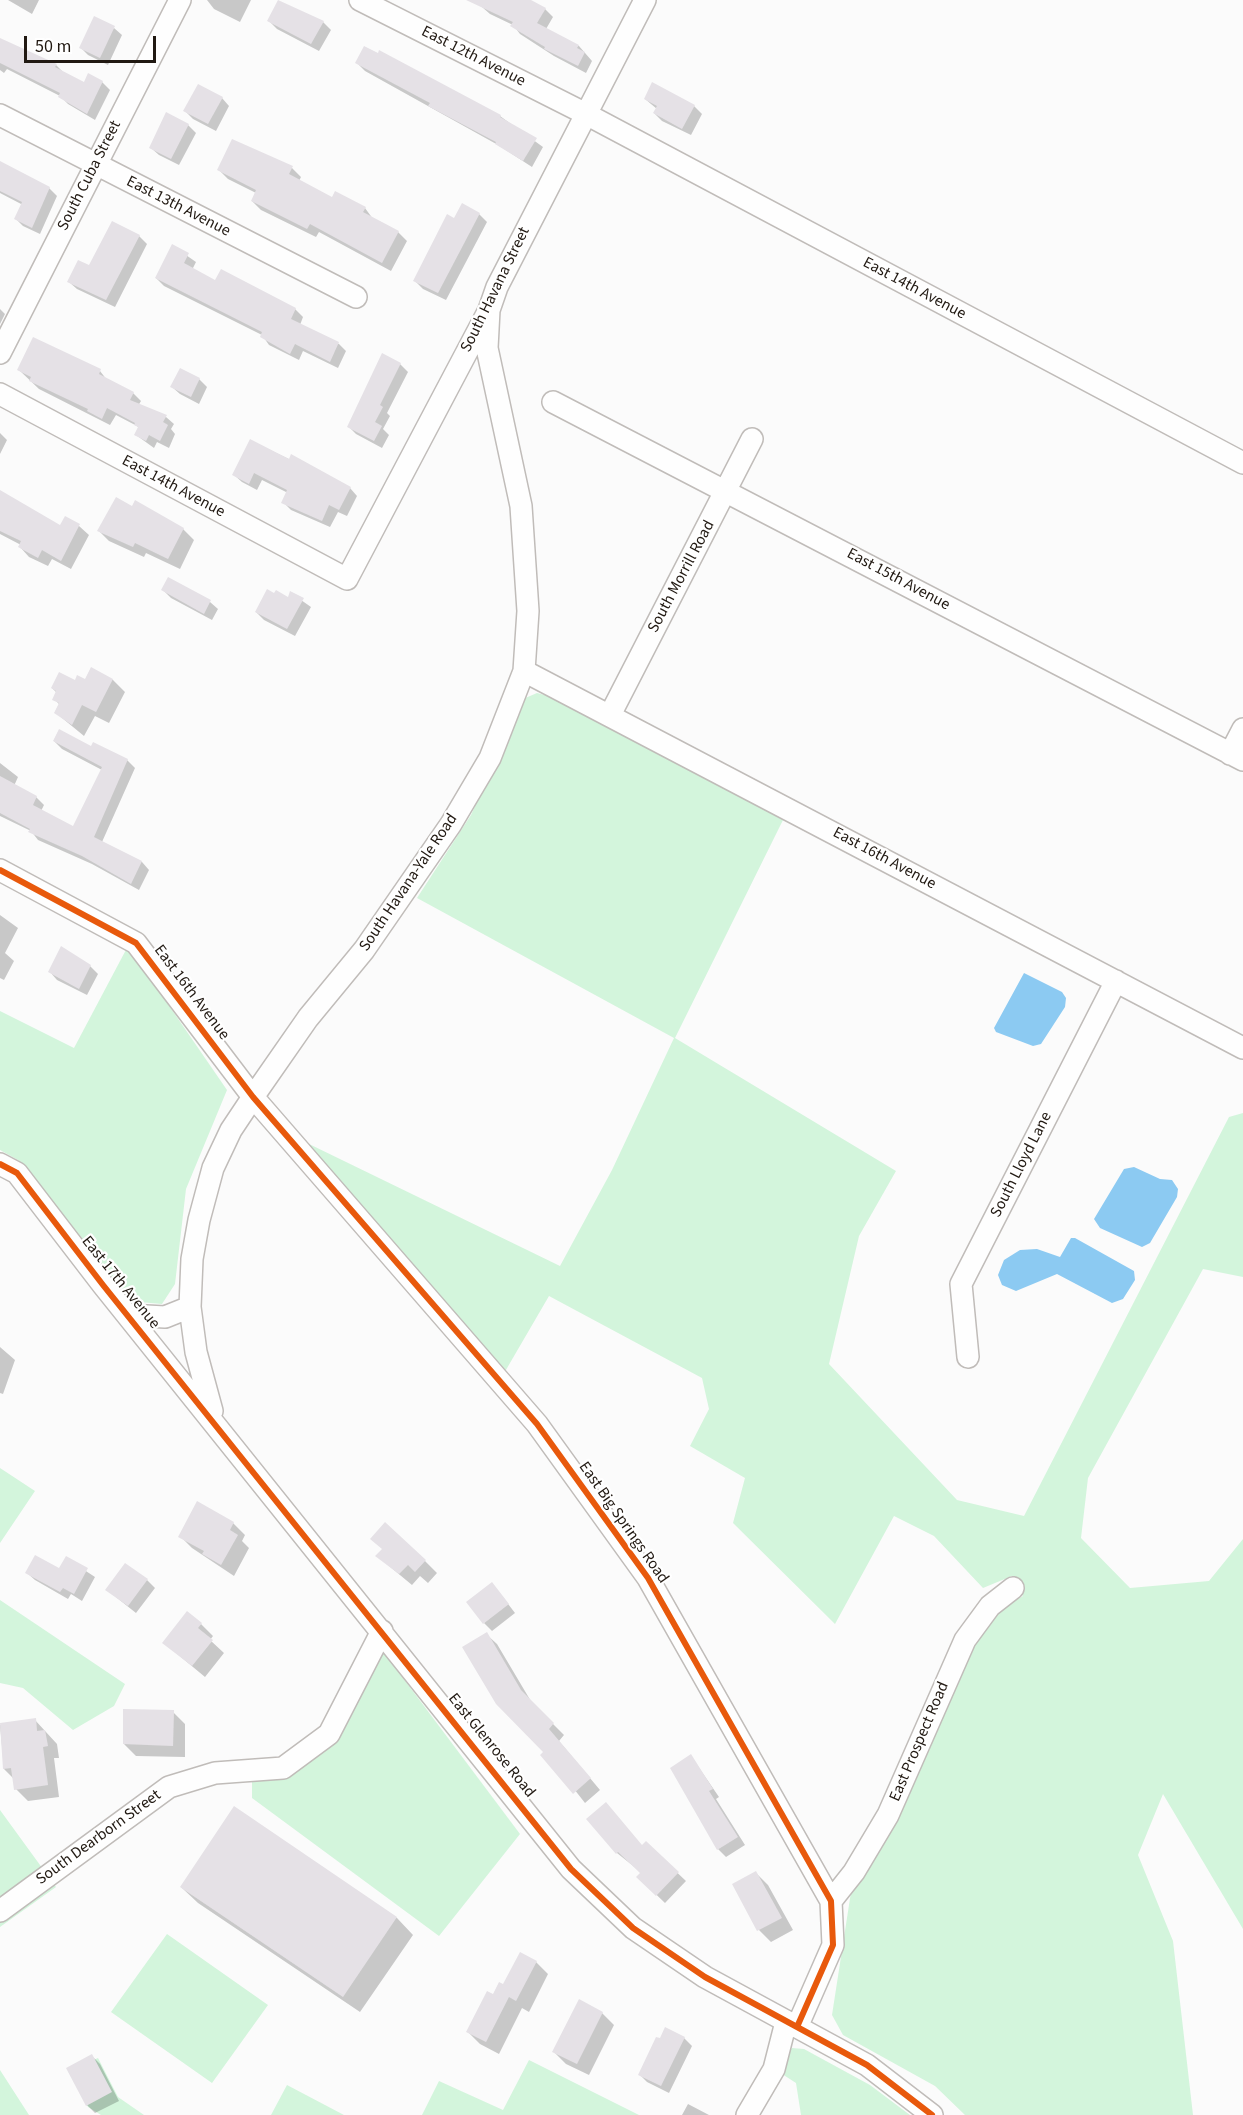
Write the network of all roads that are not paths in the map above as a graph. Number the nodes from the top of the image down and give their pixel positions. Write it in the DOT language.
graph roads {
  1 [pos="180,0"];
  2 [pos="360,0"];
  3 [pos="645,0"];
  4 [pos="586,114"];
  5 [pos="0,116"];
  6 [pos="95,165"];
  7 [pos="356,297"];
  8 [pos="489,310"];
  9 [pos="0,353"];
  10 [pos="0,394"];
  11 [pos="553,402"];
  12 [pos="752,440"];
  13 [pos="1243,463"];
  14 [pos="727,491"];
  15 [pos="347,579"];
  16 [pos="524,671"];
  17 [pos="610,715"];
  18 [pos="1243,729"];
  19 [pos="1237,757"];
  20 [pos="0,870"];
  21 [pos="1116,981"];
  22 [pos="1243,1048"];
  23 [pos="253,1097"];
  24 [pos="0,1164"];
  25 [pos="190,1307"];
  26 [pos="128,1315"];
  27 [pos="968,1357"];
  28 [pos="215,1423"];
  29 [pos="1013,1588"];
  30 [pos="382,1631"];
  31 [pos="831,1901"];
  32 [pos="0,1911"];
  33 [pos="792,2024"];
  34 [pos="747,2115"];
  35 [pos="932,2115"];
  1 -- 6 [label="street, South Cuba Street"];
  2 -- 4 [label="street, East 12th Avenue"];
  3 -- 4 [label="street, South Havana Street"];
  4 -- 8 [label="street, South Havana Street"];
  4 -- 13 [label="street, East 14th Avenue"];
  5 -- 6 [label="street, East 13th Avenue"];
  6 -- 7 [label="street, East 13th Avenue"];
  6 -- 9 [label="street, South Cuba Street"];
  8 -- 15 [label="street, South Havana Street"];
  8 -- 16 [label="street, South Havana-Yale Road"];
  10 -- 15 [label="street, East 14th Avenue"];
  11 -- 14 [label="street, East 15th Avenue"];
  12 -- 14 [label="street, South Morrill Road"];
  14 -- 17 [label="street, South Morrill Road"];
  14 -- 19 [label="street, East 15th Avenue"];
  16 -- 17 [label="street, East 16th Avenue"];
  16 -- 23 [label="street, South Havana-Yale Road"];
  17 -- 21 [label="street, East 16th Avenue"];
  18 -- 19 [label="street"];
  20 -- 23 [label="street, East 16th Avenue"];
  21 -- 22 [label="street, East 16th Avenue"];
  21 -- 27 [label="street, South Lloyd Lane"];
  23 -- 25 [label="street, South Havana-Yale Road"];
  23 -- 31 [label="street, East Big Springs Road"];
  24 -- 26 [label="street, East 17th Avenue"];
  25 -- 26 [label="street, East 17th Avenue"];
  25 -- 28 [label="street, South Havana-Yale Road"];
  26 -- 28 [label="street, East 17th Avenue"];
  28 -- 30 [label="street, East Glenrose Road"];
  29 -- 31 [label="street, East Prospect Road"];
  30 -- 32 [label="street, South Dearborn Street"];
  30 -- 33 [label="street, East Glenrose Road"];
  31 -- 33 [label="street, East Big Springs Road"];
  33 -- 34 [label="street, East Big Springs Road"];
  33 -- 35 [label="street, East Glenrose Road"];
}
